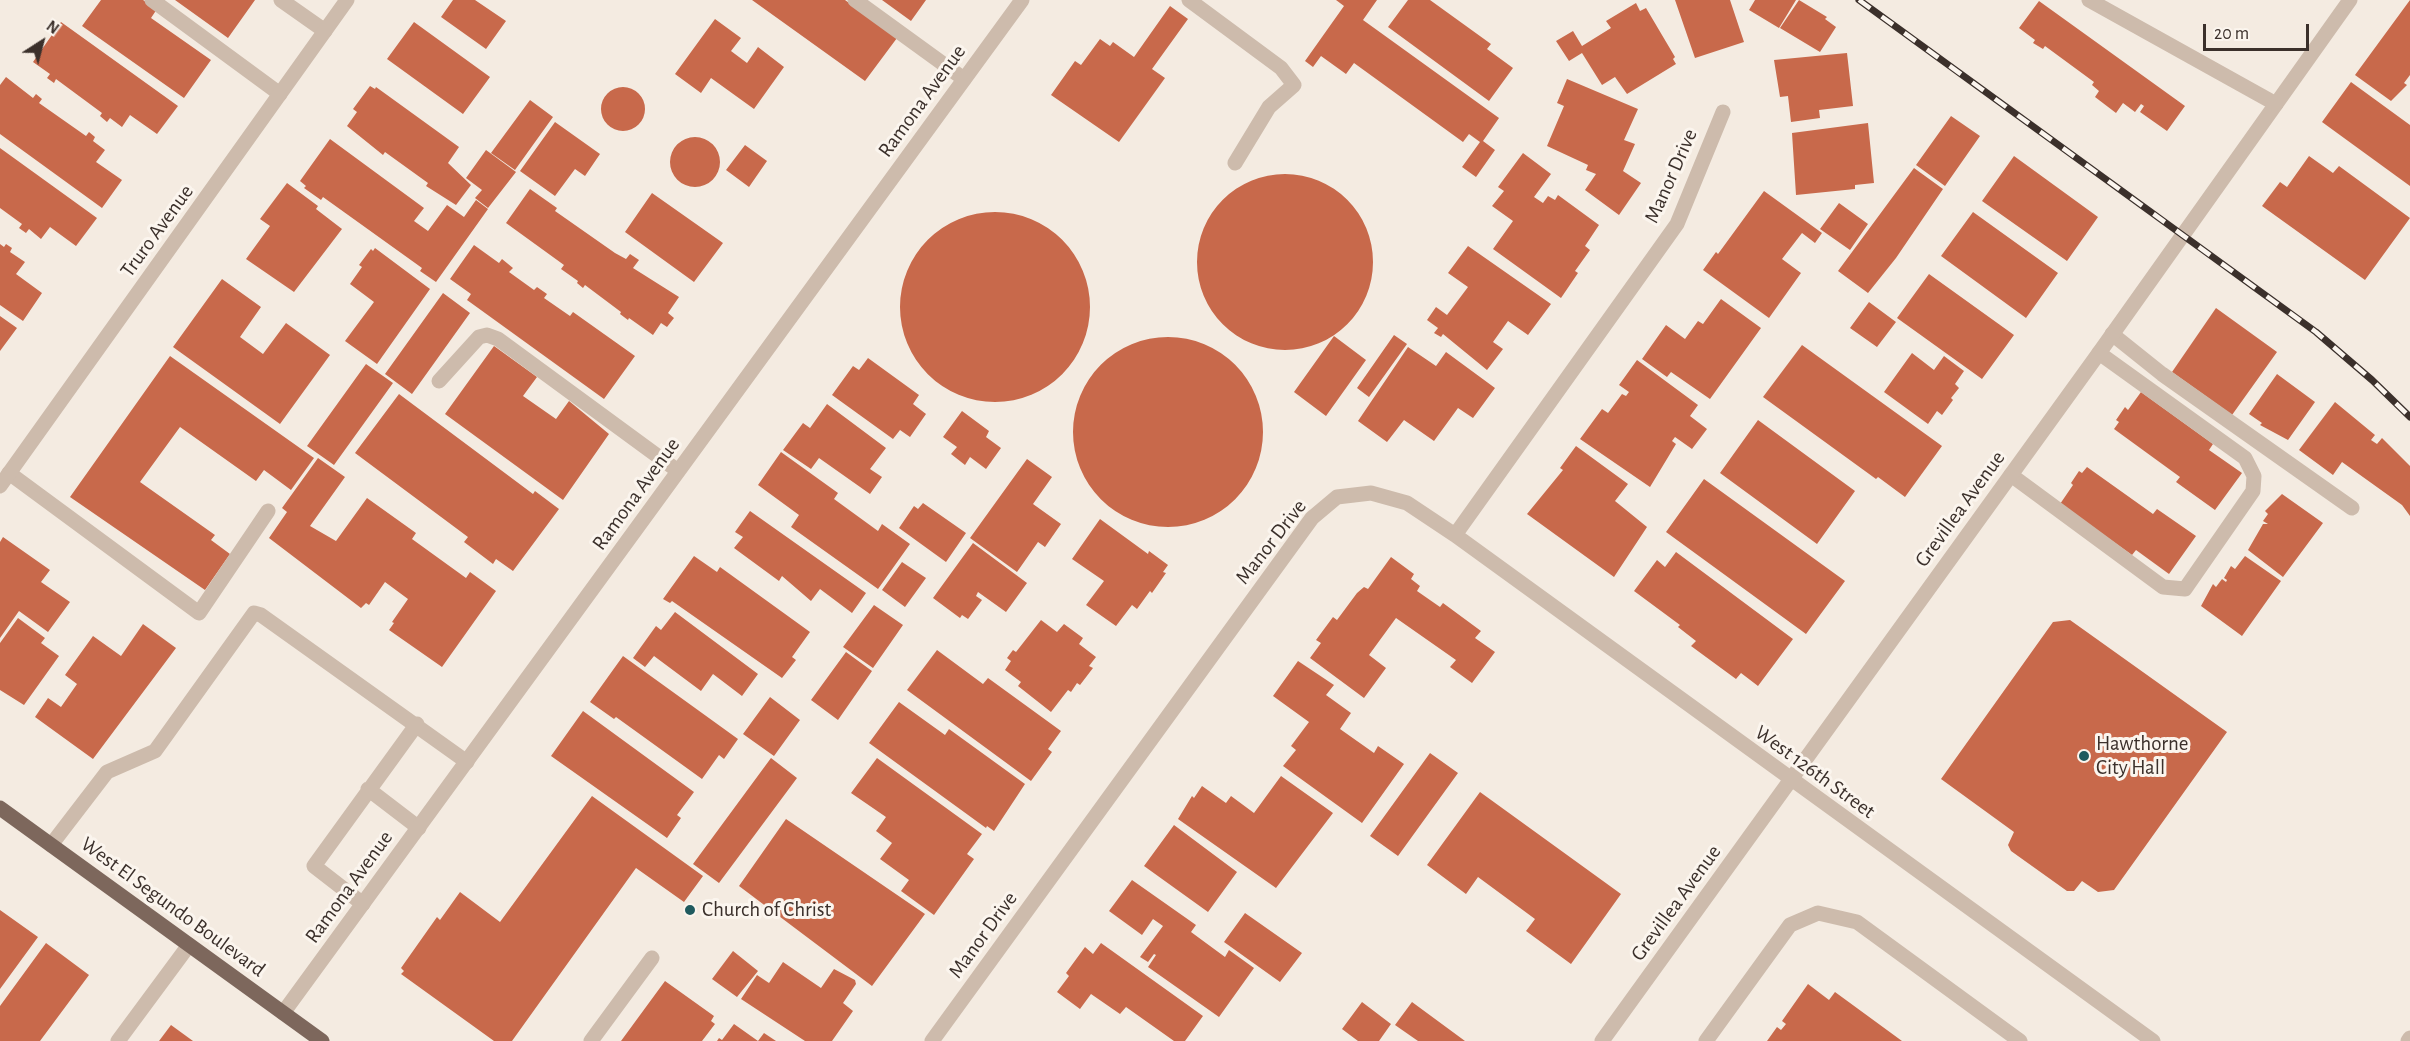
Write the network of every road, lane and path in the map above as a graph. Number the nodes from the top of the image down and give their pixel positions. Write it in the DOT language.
graph roads {
  1 [pos="152,0"];
  2 [pos="281,0"];
  3 [pos="347,0"];
  4 [pos="855,0"];
  5 [pos="1022,0"];
  6 [pos="1189,0"];
  7 [pos="2089,0"];
  8 [pos="2350,0"];
  9 [pos="325,31"];
  10 [pos="964,79"];
  11 [pos="280,94"];
  12 [pos="2276,104"];
  13 [pos="1723,112"];
  14 [pos="1235,164"];
  15 [pos="2112,334"];
  16 [pos="2099,353"];
  17 [pos="439,381"];
  18 [pos="678,471"];
  19 [pos="2011,475"];
  20 [pos="4,480"];
  21 [pos="2352,508"];
  22 [pos="268,511"];
  23 [pos="1455,535"];
  24 [pos="417,724"];
  25 [pos="467,762"];
  26 [pos="1790,781"];
  27 [pos="368,789"];
  28 [pos="0,808"];
  29 [pos="419,828"];
  30 [pos="51,845"];
  31 [pos="363,904"];
  32 [pos="189,945"];
  33 [pos="652,958"];
  34 [pos="284,1013"];
  35 [pos="118,1041"];
  36 [pos="322,1041"];
  37 [pos="591,1041"];
  38 [pos="932,1041"];
  39 [pos="1602,1041"];
  40 [pos="1706,1041"];
  41 [pos="2020,1041"];
  42 [pos="2153,1041"];
  1 -- 11 [label="street"];
  2 -- 9 [label="street"];
  3 -- 9 [label="street, Truro Avenue"];
  4 -- 10 [label="street"];
  5 -- 10 [label="street, Ramona Avenue"];
  6 -- 14 [label="street"];
  7 -- 12 [label="street"];
  8 -- 12 [label="street, Grevillea Avenue"];
  9 -- 11 [label="street, Truro Avenue"];
  10 -- 18 [label="street, Ramona Avenue"];
  11 -- 20 [label="street, Truro Avenue"];
  12 -- 15 [label="street, Grevillea Avenue"];
  13 -- 23 [label="street, Manor Drive"];
  15 -- 16 [label="street, Grevillea Avenue"];
  15 -- 21 [label="street"];
  16 -- 19 [label="street, Grevillea Avenue"];
  16 -- 19 [label="street"];
  17 -- 18 [label="street"];
  18 -- 25 [label="street, Ramona Avenue"];
  19 -- 26 [label="street, Grevillea Avenue"];
  20 -- 22 [label="street"];
  23 -- 26 [label="street, West 126th Street"];
  23 -- 38 [label="street, Manor Drive"];
  24 -- 25 [label="street"];
  24 -- 27 [label="street"];
  24 -- 30 [label="street"];
  25 -- 29 [label="street, Ramona Avenue"];
  26 -- 39 [label="street, Grevillea Avenue"];
  26 -- 42 [label="street, West 126th Street"];
  27 -- 29 [label="street"];
  27 -- 31 [label="street"];
  28 -- 30 [label="main road, West El Segundo Boulevard"];
  29 -- 31 [label="street, Ramona Avenue"];
  30 -- 32 [label="main road, West El Segundo Boulevard"];
  31 -- 34 [label="street, Ramona Avenue"];
  32 -- 34 [label="main road, West El Segundo Boulevard"];
  32 -- 35 [label="street"];
  33 -- 37 [label="street"];
  34 -- 36 [label="main road, West El Segundo Boulevard"];
  40 -- 41 [label="street"];
}
